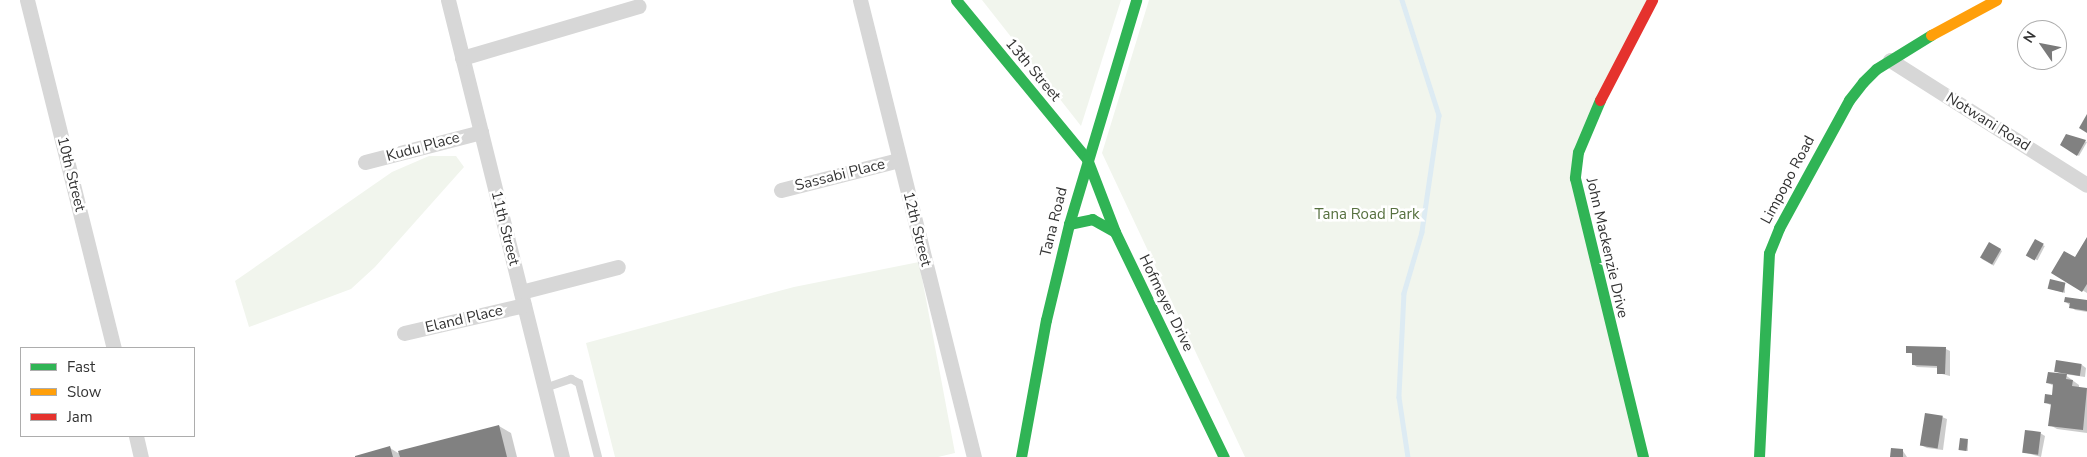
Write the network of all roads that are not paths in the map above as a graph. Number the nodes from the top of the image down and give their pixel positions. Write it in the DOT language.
graph roads {
  1 [pos="27,0"];
  2 [pos="448,0"];
  3 [pos="860,0"];
  4 [pos="956,0"];
  5 [pos="1136,0"];
  6 [pos="1652,0"];
  7 [pos="1996,0"];
  8 [pos="640,6"];
  9 [pos="462,58"];
  10 [pos="1890,60"];
  11 [pos="481,132"];
  12 [pos="1087,159"];
  13 [pos="899,160"];
  14 [pos="365,162"];
  15 [pos="2087,185"];
  16 [pos="781,190"];
  17 [pos="1068,224"];
  18 [pos="1115,232"];
  19 [pos="618,267"];
  20 [pos="522,298"];
  21 [pos="404,332"];
  22 [pos="114,347"];
  23 [pos="545,388"];
  24 [pos="136,437"];
  25 [pos="141,457"];
  26 [pos="562,457"];
  27 [pos="598,457"];
  28 [pos="974,457"];
  29 [pos="1022,457"];
  30 [pos="1224,457"];
  31 [pos="1643,457"];
  32 [pos="1759,457"];
  1 -- 22 [label="street, 10th Street"];
  2 -- 9 [label="street, 11th Street"];
  3 -- 13 [label="street, 12th Street"];
  4 -- 12 [label="street, 13th Street"];
  5 -- 12 [label="street, Tana Road"];
  6 -- 31 [label="street, John Mackenzie Drive"];
  7 -- 10 [label="street, Limpopo Road"];
  8 -- 9 [label="street"];
  9 -- 11 [label="street, 11th Street"];
  10 -- 15 [label="street, Notwani Road"];
  10 -- 32 [label="street, Limpopo Road"];
  11 -- 14 [label="street, Kudu Place"];
  11 -- 20 [label="street, 11th Street"];
  12 -- 17 [label="street, Tana Road"];
  12 -- 18 [label="street, Hofmeyer Drive"];
  13 -- 16 [label="street, Sassabi Place"];
  13 -- 28 [label="street, 12th Street"];
  17 -- 18 [label="street"];
  17 -- 29 [label="street, Tana Road"];
  18 -- 30 [label="street, Hofmeyer Drive"];
  19 -- 20 [label="street, Eland Place"];
  20 -- 21 [label="street, Eland Place"];
  20 -- 23 [label="street, 11th Street"];
  23 -- 26 [label="street, 11th Street"];
  23 -- 27 [label="lane"];
  24 -- 25 [label="street"];
}
